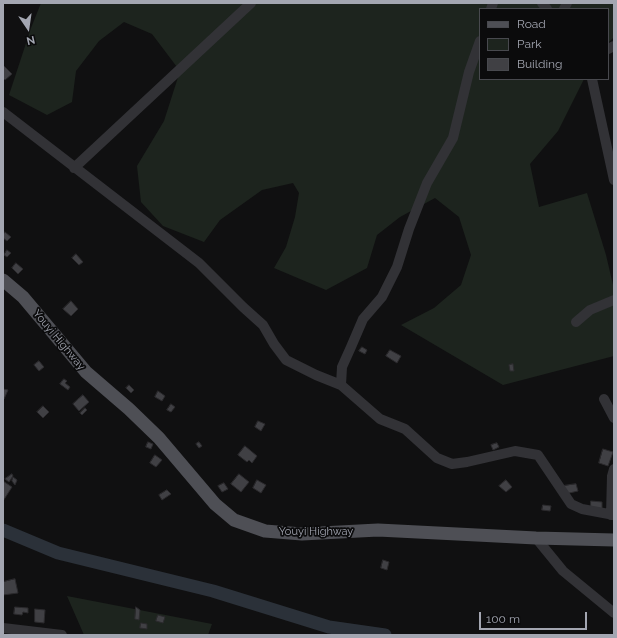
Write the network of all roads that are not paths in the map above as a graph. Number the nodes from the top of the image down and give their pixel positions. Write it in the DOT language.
graph roads {
  1 [pos="248,4"];
  2 [pos="479,47"];
  3 [pos="476,66"];
  4 [pos="592,80"];
  5 [pos="3,112"];
  6 [pos="74,168"];
  7 [pos="614,180"];
  8 [pos="3,280"];
  9 [pos="614,300"];
  10 [pos="576,322"];
  11 [pos="342,385"];
  12 [pos="604,399"];
  13 [pos="614,418"];
  14 [pos="614,470"];
  15 [pos="612,515"];
  16 [pos="536,538"];
  17 [pos="614,540"];
  18 [pos="614,613"];
  19 [pos="3,628"];
  20 [pos="62,635"];
  1 -- 6 [label="street"];
  2 -- 3 [label="street"];
  3 -- 11 [label="street"];
  4 -- 7 [label="street"];
  5 -- 6 [label="street"];
  6 -- 11 [label="street"];
  8 -- 16 [label="main road, Youyi Highway"];
  9 -- 10 [label="street"];
  11 -- 15 [label="street"];
  12 -- 13 [label="street"];
  14 -- 15 [label="street"];
  16 -- 17 [label="main road, Youyi Highway"];
  16 -- 18 [label="street"];
  19 -- 20 [label="street"];
}
